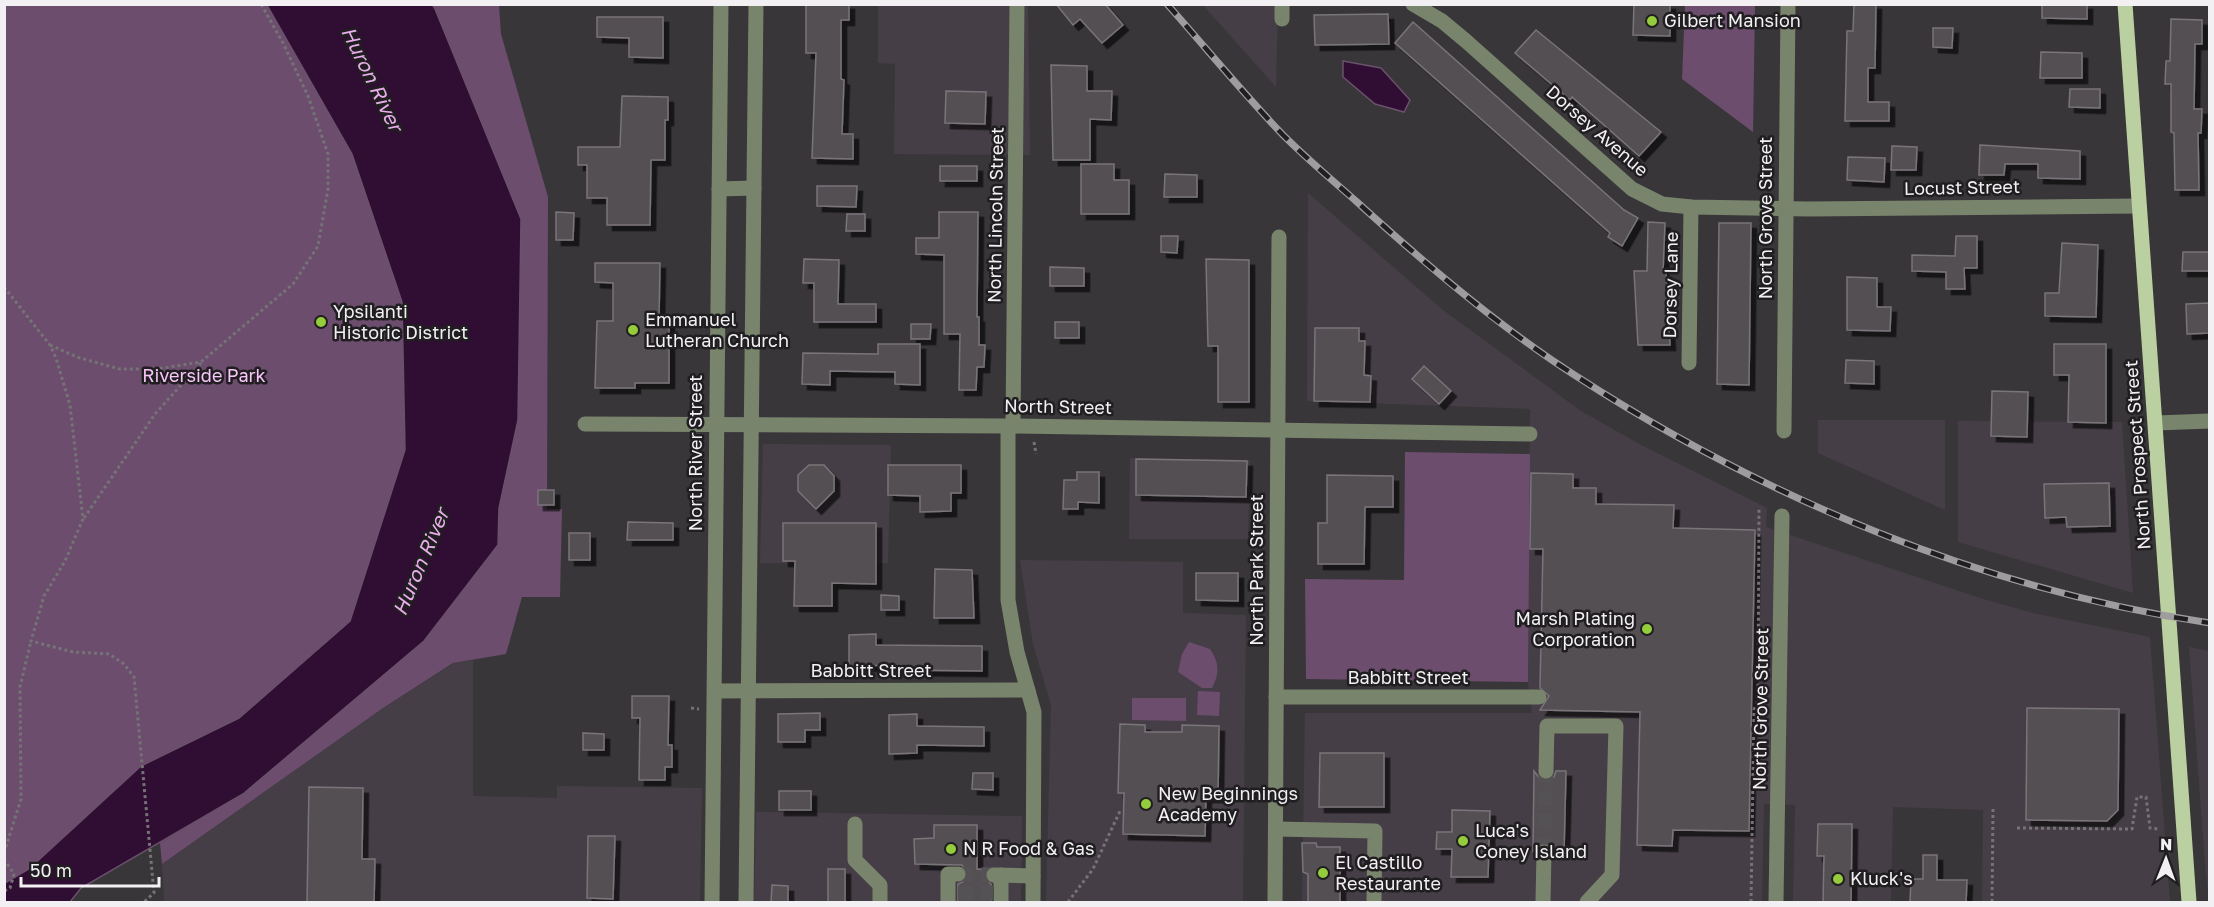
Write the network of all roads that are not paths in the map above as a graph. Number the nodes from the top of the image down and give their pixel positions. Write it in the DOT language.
graph roads {
  1 [pos="721,4"];
  2 [pos="756,4"];
  3 [pos="1017,4"];
  4 [pos="1413,4"];
  5 [pos="1788,4"];
  6 [pos="2125,4"];
  7 [pos="754,188"];
  8 [pos="719,189"];
  9 [pos="2139,206"];
  10 [pos="1691,207"];
  11 [pos="1786,208"];
  12 [pos="1279,237"];
  13 [pos="1689,363"];
  14 [pos="2210,421"];
  15 [pos="2156,423"];
  16 [pos="585,424"];
  17 [pos="716,424"];
  18 [pos="751,425"];
  19 [pos="1011,426"];
  20 [pos="1277,430"];
  21 [pos="1784,431"];
  22 [pos="1530,434"];
  23 [pos="1782,516"];
  24 [pos="1028,690"];
  25 [pos="715,691"];
  26 [pos="750,691"];
  27 [pos="1276,697"];
  28 [pos="1539,697"];
  29 [pos="1546,771"];
  30 [pos="855,824"];
  31 [pos="1276,829"];
  32 [pos="1544,852"];
  33 [pos="958,874"];
  34 [pos="1033,876"];
  35 [pos="951,896"];
  36 [pos="998,896"];
  37 [pos="712,903"];
  38 [pos="746,903"];
  39 [pos="879,903"];
  40 [pos="1033,903"];
  41 [pos="1275,903"];
  42 [pos="1374,903"];
  43 [pos="1543,903"];
  44 [pos="1587,903"];
  45 [pos="1776,903"];
  46 [pos="2189,903"];
  1 -- 8 [label="street, North River Street"];
  2 -- 7 [label="street"];
  3 -- 19 [label="street, North Lincoln Street"];
  4 -- 10 [label="street, Dorsey Avenue"];
  5 -- 11 [label="street, North Grove Street"];
  6 -- 9 [label="main road, North Prospect Street"];
  7 -- 8 [label="street"];
  7 -- 18 [label="street"];
  8 -- 17 [label="street, North River Street"];
  9 -- 11 [label="street, Locust Street"];
  9 -- 15 [label="main road, North Prospect Street"];
  10 -- 11 [label="street, Dorsey Avenue"];
  10 -- 13 [label="street, Dorsey Lane"];
  11 -- 21 [label="street, North Grove Street"];
  12 -- 20 [label="street, North Park Street"];
  14 -- 15 [label="street"];
  15 -- 46 [label="main road, North Prospect Street"];
  16 -- 17 [label="street, North Street"];
  17 -- 18 [label="street, North Street"];
  17 -- 25 [label="street, North River Street"];
  18 -- 19 [label="street, North Street"];
  18 -- 26 [label="street"];
  19 -- 20 [label="street, North Street"];
  19 -- 24 [label="street, North Lincoln Street"];
  20 -- 22 [label="street, North Street"];
  20 -- 27 [label="street, North Park Street"];
  23 -- 45 [label="street, North Grove Street"];
  24 -- 26 [label="street, Babbitt Street"];
  24 -- 34 [label="street, North Lincoln Street"];
  25 -- 26 [label="street, Babbitt Street"];
  25 -- 37 [label="street, North River Street"];
  26 -- 38 [label="street"];
  27 -- 28 [label="street, Babbitt Street"];
  27 -- 31 [label="street, North Park Street"];
  29 -- 44 [label="street"];
  30 -- 39 [label="street"];
  31 -- 41 [label="street, North Park Street"];
  31 -- 42 [label="street"];
  32 -- 43 [label="street"];
  33 -- 35 [label="street"];
  34 -- 36 [label="street"];
  34 -- 40 [label="street, North Lincoln Street"];
}
